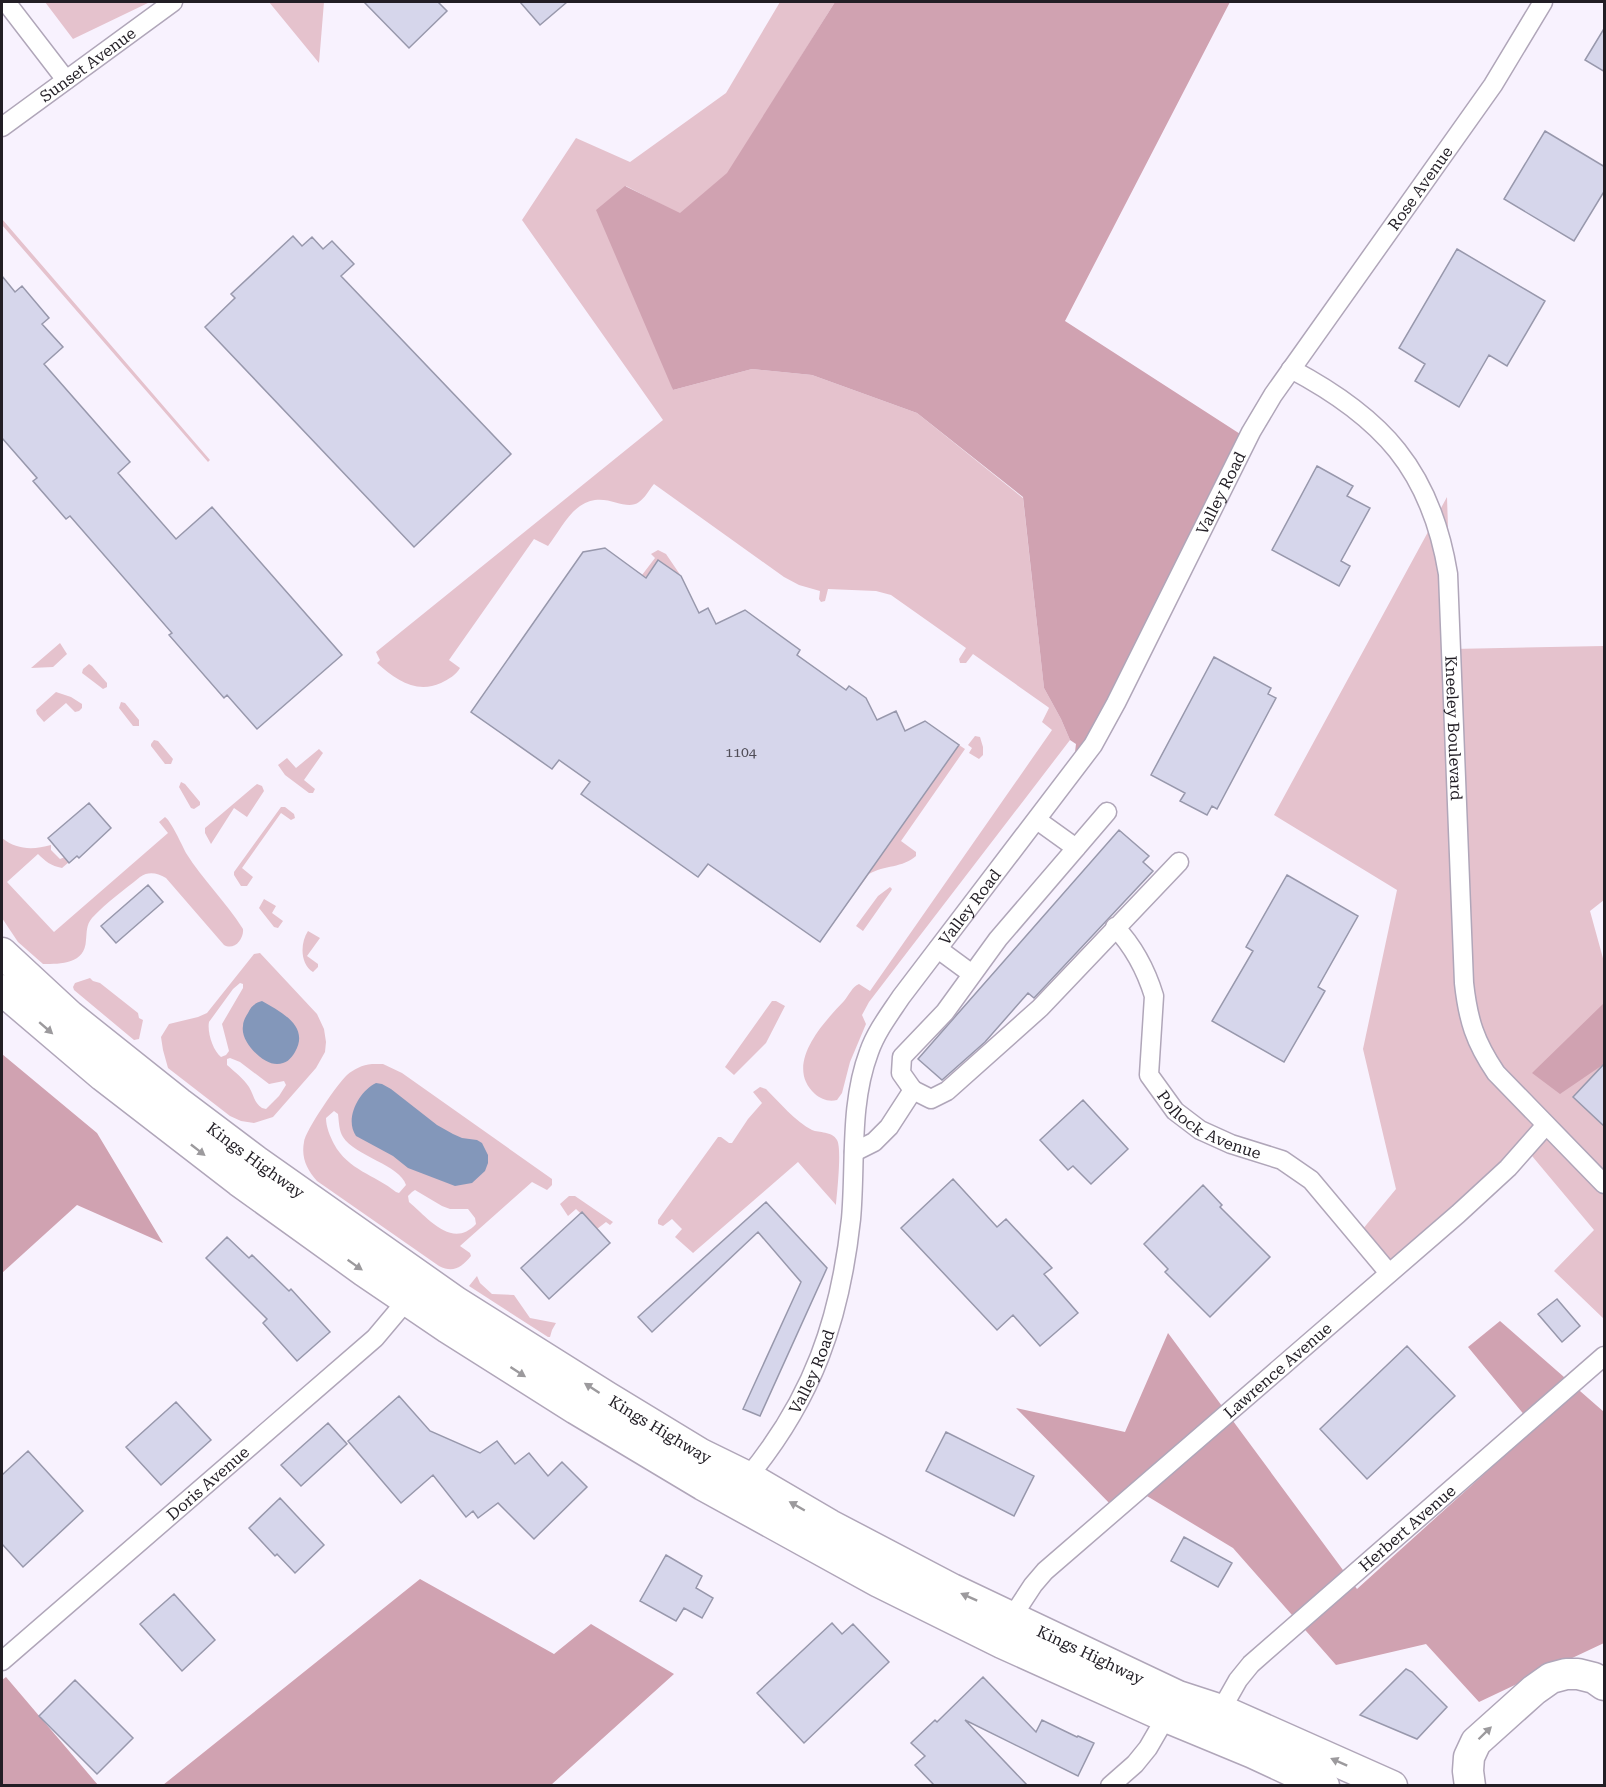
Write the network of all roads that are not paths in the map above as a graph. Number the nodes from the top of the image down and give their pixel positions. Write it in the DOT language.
graph roads {
  1 [pos="6,2"];
  2 [pos="173,2"];
  3 [pos="1543,2"];
  4 [pos="66,80"];
  5 [pos="2,127"];
  6 [pos="1291,369"];
  7 [pos="1107,812"];
  8 [pos="1037,820"];
  9 [pos="1076,848"];
  10 [pos="1179,862"];
  11 [pos="1115,927"];
  12 [pos="938,949"];
  13 [pos="2,953"];
  14 [pos="972,974"];
  15 [pos="2,990"];
  16 [pos="913,1090"];
  17 [pos="1546,1125"];
  18 [pos="854,1152"];
  19 [pos="1605,1184"];
  20 [pos="1389,1273"];
  21 [pos="406,1300"];
  22 [pos="1605,1356"];
  23 [pos="748,1477"];
  24 [pos="1012,1617"];
  25 [pos="2,1662"];
  26 [pos="1605,1685"];
  27 [pos="1221,1710"];
  28 [pos="1166,1717"];
  29 [pos="1110,1785"];
  30 [pos="1324,1785"];
  31 [pos="1392,1785"];
  32 [pos="1470,1785"];
  1 -- 4 [label="street"];
  2 -- 4 [label="street, Sunset Avenue"];
  3 -- 6 [label="street, Rose Avenue"];
  4 -- 5 [label="street, Sunset Avenue"];
  6 -- 8 [label="street, Valley Road"];
  6 -- 17 [label="street, Kneeley Boulevard"];
  7 -- 9 [label="street"];
  8 -- 9 [label="street"];
  8 -- 12 [label="street, Valley Road"];
  9 -- 14 [label="street"];
  10 -- 11 [label="street"];
  11 -- 16 [label="street"];
  11 -- 20 [label="street, Pollock Avenue"];
  12 -- 14 [label="street"];
  12 -- 18 [label="street, Valley Road"];
  23 -- 13 [label="main road, Kings Highway, one-way"];
  14 -- 16 [label="street"];
  15 -- 21 [label="main road, Kings Highway, one-way"];
  16 -- 18 [label="street"];
  17 -- 19 [label="street, Kneeley Boulevard"];
  17 -- 20 [label="street, Lawrence Avenue"];
  18 -- 23 [label="street, Valley Road"];
  20 -- 24 [label="street, Lawrence Avenue"];
  21 -- 25 [label="street, Doris Avenue"];
  21 -- 28 [label="main road, Kings Highway, one-way"];
  22 -- 27 [label="street, Herbert Avenue"];
  24 -- 23 [label="main road, Kings Highway, one-way"];
  24 -- 27 [label="main road, Kings Highway"];
  32 -- 26 [label="main road, one-way"];
  31 -- 27 [label="main road, Kings Highway, one-way"];
  28 -- 29 [label="street"];
  28 -- 30 [label="main road, Kings Highway"];
}
